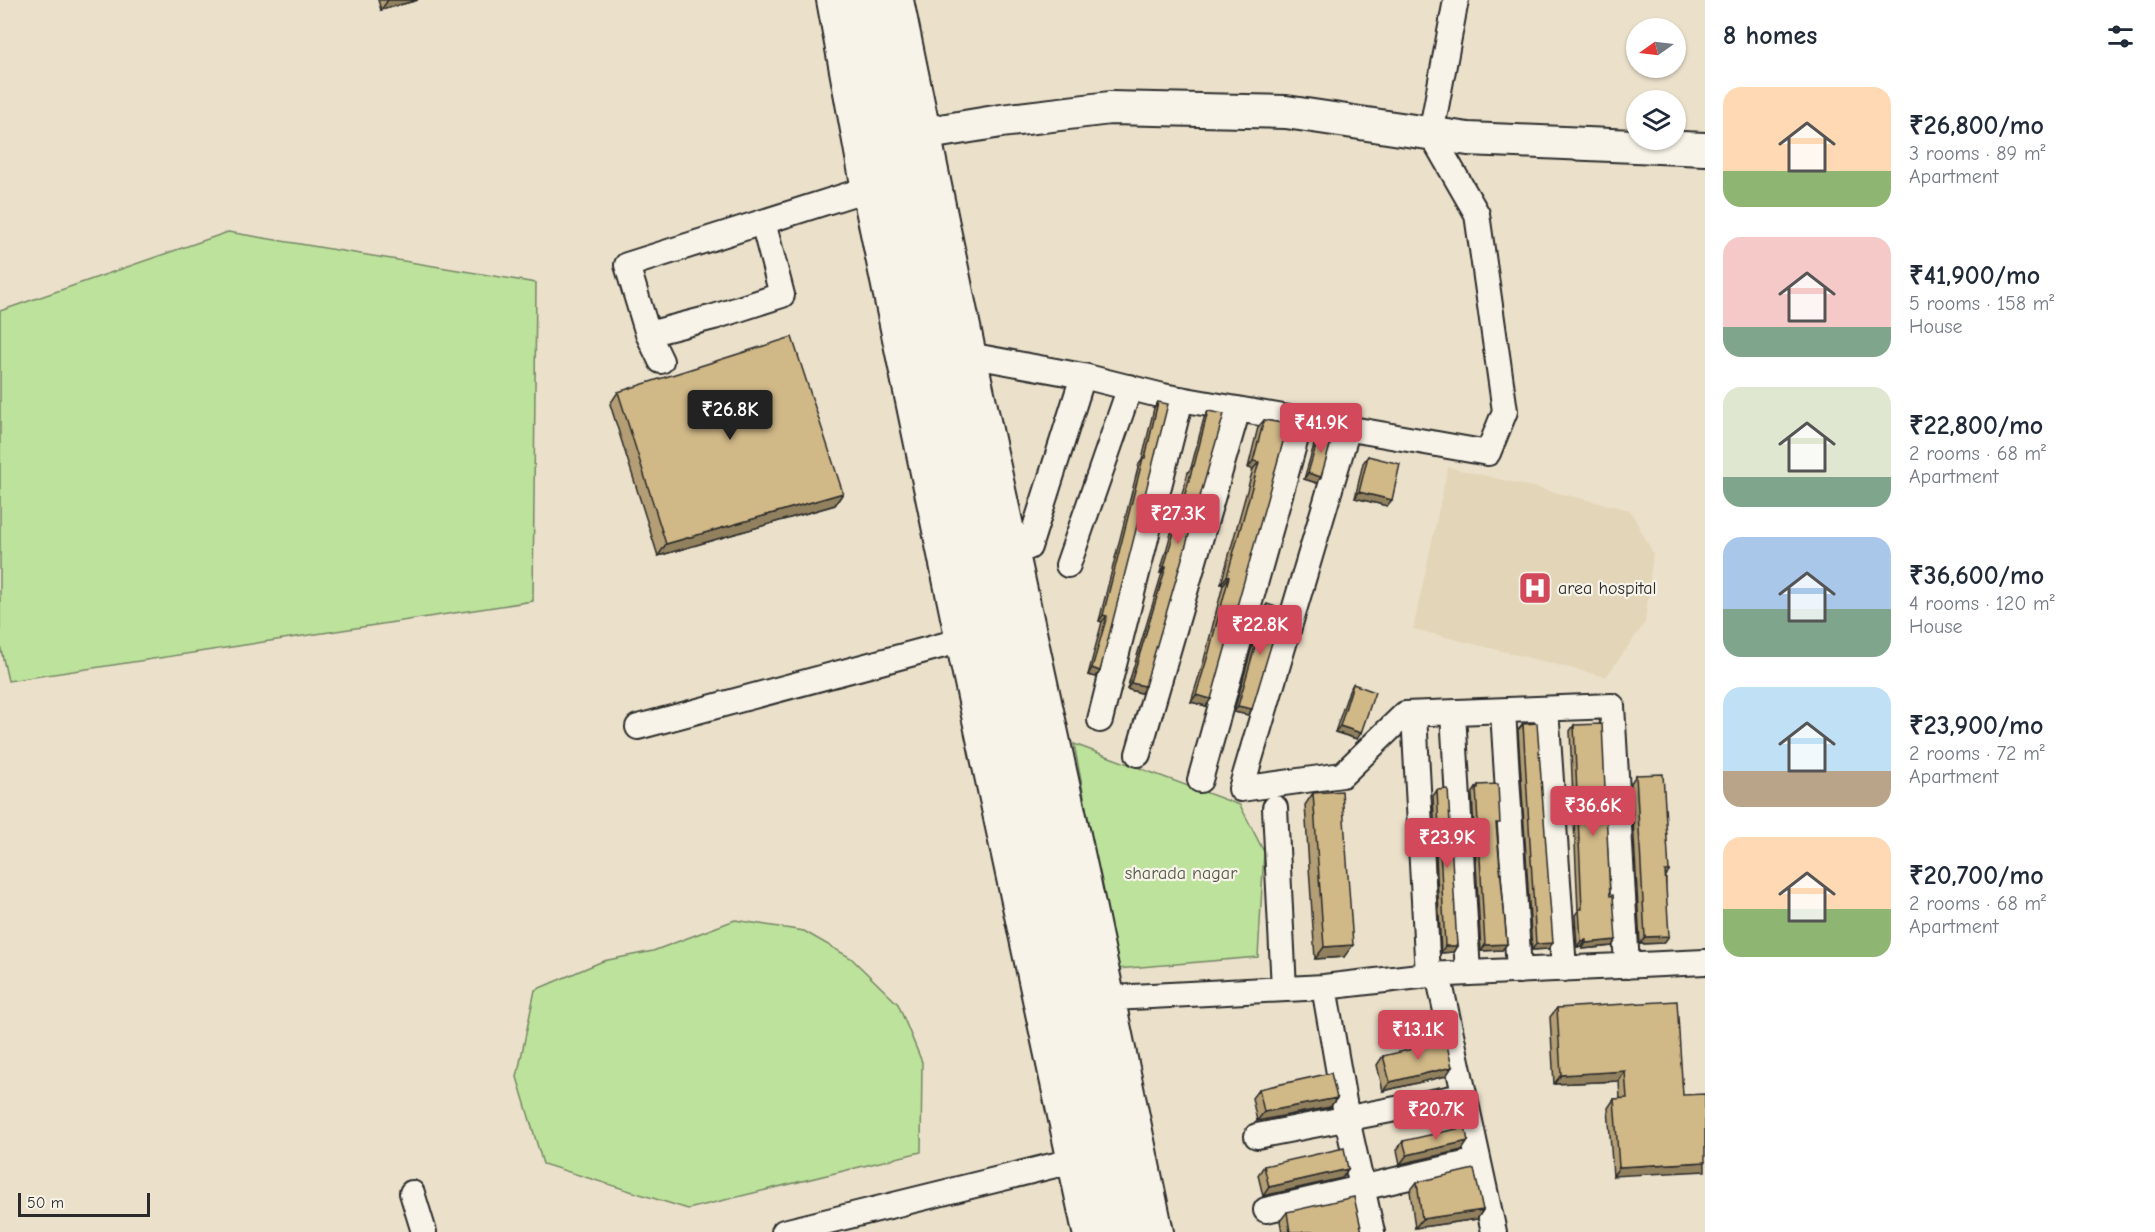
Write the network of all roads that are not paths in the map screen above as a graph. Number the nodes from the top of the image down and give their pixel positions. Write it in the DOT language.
graph roads {
  1 [pos="829,0"];
  2 [pos="848,0"];
  3 [pos="874,0"];
  4 [pos="901,0"];
  5 [pos="1456,0"];
  6 [pos="876,68"];
  7 [pos="884,106"];
  8 [pos="928,133"];
  9 [pos="1431,134"];
  10 [pos="1705,149"];
  11 [pos="864,190"];
  12 [pos="763,222"];
  13 [pos="648,334"];
  14 [pos="974,356"];
  15 [pos="661,361"];
  16 [pos="1083,376"];
  17 [pos="1130,387"];
  18 [pos="1181,399"];
  19 [pos="1238,409"];
  20 [pos="1301,420"];
  21 [pos="1348,428"];
  22 [pos="1017,550"];
  23 [pos="1068,565"];
  24 [pos="970,638"];
  25 [pos="1546,709"];
  26 [pos="1503,711"];
  27 [pos="1453,713"];
  28 [pos="1414,714"];
  29 [pos="1100,720"];
  30 [pos="638,727"];
  31 [pos="1138,754"];
  32 [pos="1200,780"];
  33 [pos="1275,808"];
  34 [pos="1705,962"];
  35 [pos="1627,966"];
  36 [pos="1564,969"];
  37 [pos="1519,970"];
  38 [pos="1468,973"];
  39 [pos="1433,974"];
  40 [pos="1324,987"];
  41 [pos="1284,989"];
  42 [pos="1113,998"];
  43 [pos="1463,1096"];
  44 [pos="1347,1119"];
  45 [pos="1257,1136"];
  46 [pos="1082,1159"];
  47 [pos="1478,1161"];
  48 [pos="1363,1188"];
  49 [pos="1141,1191"];
  50 [pos="412,1193"];
  51 [pos="1266,1210"];
  52 [pos="424,1232"];
  53 [pos="784,1232"];
  54 [pos="1085,1232"];
  55 [pos="1112,1232"];
  56 [pos="1139,1232"];
  57 [pos="1161,1232"];
  58 [pos="1372,1232"];
  59 [pos="1494,1232"];
  1 -- 6 [label="street"];
  2 -- 6 [label="highway"];
  3 -- 6 [label="highway"];
  4 -- 6 [label="street"];
  5 -- 9 [label="street"];
  6 -- 7 [label="highway"];
  6 -- 7 [label="street"];
  7 -- 8 [label="street"];
  7 -- 11 [label="street"];
  7 -- 24 [label="highway"];
  7 -- 49 [label="highway"];
  8 -- 9 [label="main road"];
  8 -- 14 [label="street"];
  9 -- 10 [label="main road"];
  9 -- 21 [label="street"];
  11 -- 12 [label="street"];
  11 -- 24 [label="street"];
  12 -- 13 [label="street"];
  12 -- 13 [label="street"];
  13 -- 15 [label="street"];
  14 -- 16 [label="street"];
  14 -- 22 [label="street"];
  16 -- 17 [label="street"];
  16 -- 22 [label="street"];
  17 -- 18 [label="street"];
  17 -- 23 [label="street"];
  18 -- 19 [label="street"];
  18 -- 29 [label="street"];
  19 -- 20 [label="street"];
  19 -- 31 [label="street"];
  20 -- 21 [label="street"];
  20 -- 32 [label="street"];
  21 -- 28 [label="street"];
  22 -- 42 [label="street"];
  24 -- 30 [label="street"];
  24 -- 46 [label="highway"];
  25 -- 26 [label="street"];
  25 -- 35 [label="street"];
  25 -- 36 [label="street"];
  26 -- 27 [label="street"];
  26 -- 37 [label="street"];
  27 -- 28 [label="street"];
  27 -- 38 [label="street"];
  28 -- 39 [label="street"];
  33 -- 41 [label="street"];
  34 -- 35 [label="street"];
  35 -- 36 [label="street"];
  36 -- 37 [label="street"];
  37 -- 38 [label="street"];
  38 -- 39 [label="street"];
  39 -- 40 [label="street"];
  39 -- 43 [label="street"];
  40 -- 41 [label="street"];
  40 -- 44 [label="street"];
  41 -- 42 [label="street"];
  42 -- 49 [label="street"];
  43 -- 44 [label="street"];
  43 -- 47 [label="street"];
  44 -- 45 [label="street"];
  44 -- 48 [label="street"];
  46 -- 53 [label="street"];
  46 -- 54 [label="street"];
  46 -- 55 [label="highway"];
  47 -- 48 [label="street"];
  47 -- 59 [label="street"];
  48 -- 51 [label="street"];
  48 -- 58 [label="street"];
  49 -- 56 [label="highway"];
  49 -- 57 [label="street"];
  50 -- 52 [label="street"];
}
